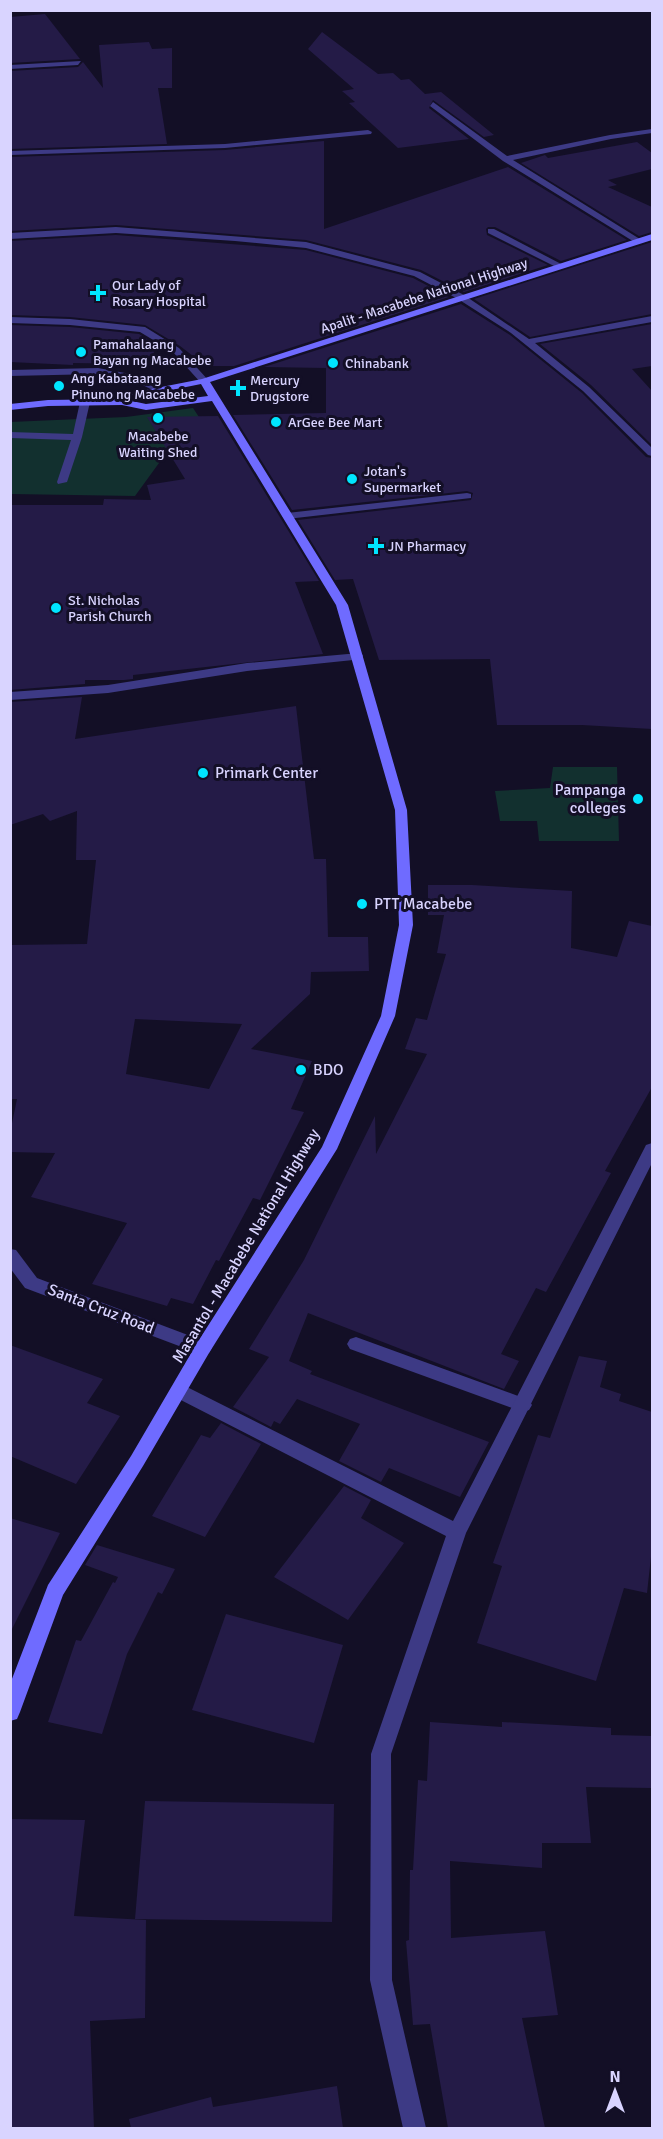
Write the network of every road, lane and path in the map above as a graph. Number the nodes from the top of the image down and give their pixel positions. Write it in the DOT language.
graph roads {
  1 [pos="78,63"];
  2 [pos="10,67"];
  3 [pos="433,104"];
  4 [pos="652,131"];
  5 [pos="368,132"];
  6 [pos="10,153"];
  7 [pos="506,159"];
  8 [pos="491,231"];
  9 [pos="10,236"];
  10 [pos="652,237"];
  11 [pos="639,241"];
  12 [pos="561,266"];
  13 [pos="461,297"];
  14 [pos="652,319"];
  15 [pos="10,320"];
  16 [pos="526,342"];
  17 [pos="10,374"];
  18 [pos="204,381"];
  19 [pos="159,390"];
  20 [pos="214,398"];
  21 [pos="85,402"];
  22 [pos="122,402"];
  23 [pos="13,405"];
  24 [pos="10,435"];
  25 [pos="77,437"];
  26 [pos="652,453"];
  27 [pos="62,482"];
  28 [pos="467,496"];
  29 [pos="287,516"];
  30 [pos="359,657"];
  31 [pos="10,696"];
  32 [pos="652,1149"];
  33 [pos="10,1255"];
  34 [pos="356,1344"];
  35 [pos="203,1348"];
  36 [pos="179,1391"];
  37 [pos="523,1405"];
  38 [pos="457,1532"];
  39 [pos="10,1712"];
  40 [pos="414,2128"];
  1 -- 2 [label="street"];
  3 -- 7 [label="street"];
  4 -- 7 [label="street"];
  5 -- 6 [label="street"];
  7 -- 11 [label="street"];
  8 -- 12 [label="street"];
  9 -- 13 [label="street"];
  10 -- 11 [label="main road, Apalit - Macabebe National Highway"];
  11 -- 12 [label="main road, Apalit - Macabebe National Highway"];
  12 -- 13 [label="main road, Apalit - Macabebe National Highway"];
  13 -- 16 [label="street"];
  13 -- 18 [label="main road, Apalit - Macabebe National Highway"];
  14 -- 16 [label="street"];
  15 -- 18 [label="street"];
  16 -- 26 [label="street"];
  17 -- 19 [label="street"];
  18 -- 19 [label="main road, Apalit - Macabebe National Highway"];
  18 -- 20 [label="main road, Masantol - Macabebe National Highway"];
  19 -- 22 [label="main road, Apalit - Macabebe National Highway"];
  20 -- 22 [label="main road"];
  20 -- 29 [label="main road, Masantol - Macabebe National Highway"];
  21 -- 22 [label="main road"];
  21 -- 23 [label="main road"];
  21 -- 25 [label="street"];
  24 -- 25 [label="street"];
  25 -- 27 [label="street"];
  28 -- 29 [label="street"];
  29 -- 30 [label="main road, Masantol - Macabebe National Highway"];
  30 -- 31 [label="street"];
  30 -- 35 [label="main road, Masantol - Macabebe National Highway"];
  32 -- 37 [label="street"];
  33 -- 35 [label="street, Santa Cruz Road"];
  34 -- 37 [label="street"];
  35 -- 36 [label="main road, Masantol - Macabebe National Highway"];
  36 -- 38 [label="street"];
  36 -- 39 [label="main road, Masantol - Macabebe National Highway"];
  37 -- 38 [label="street"];
  38 -- 40 [label="street"];
}
